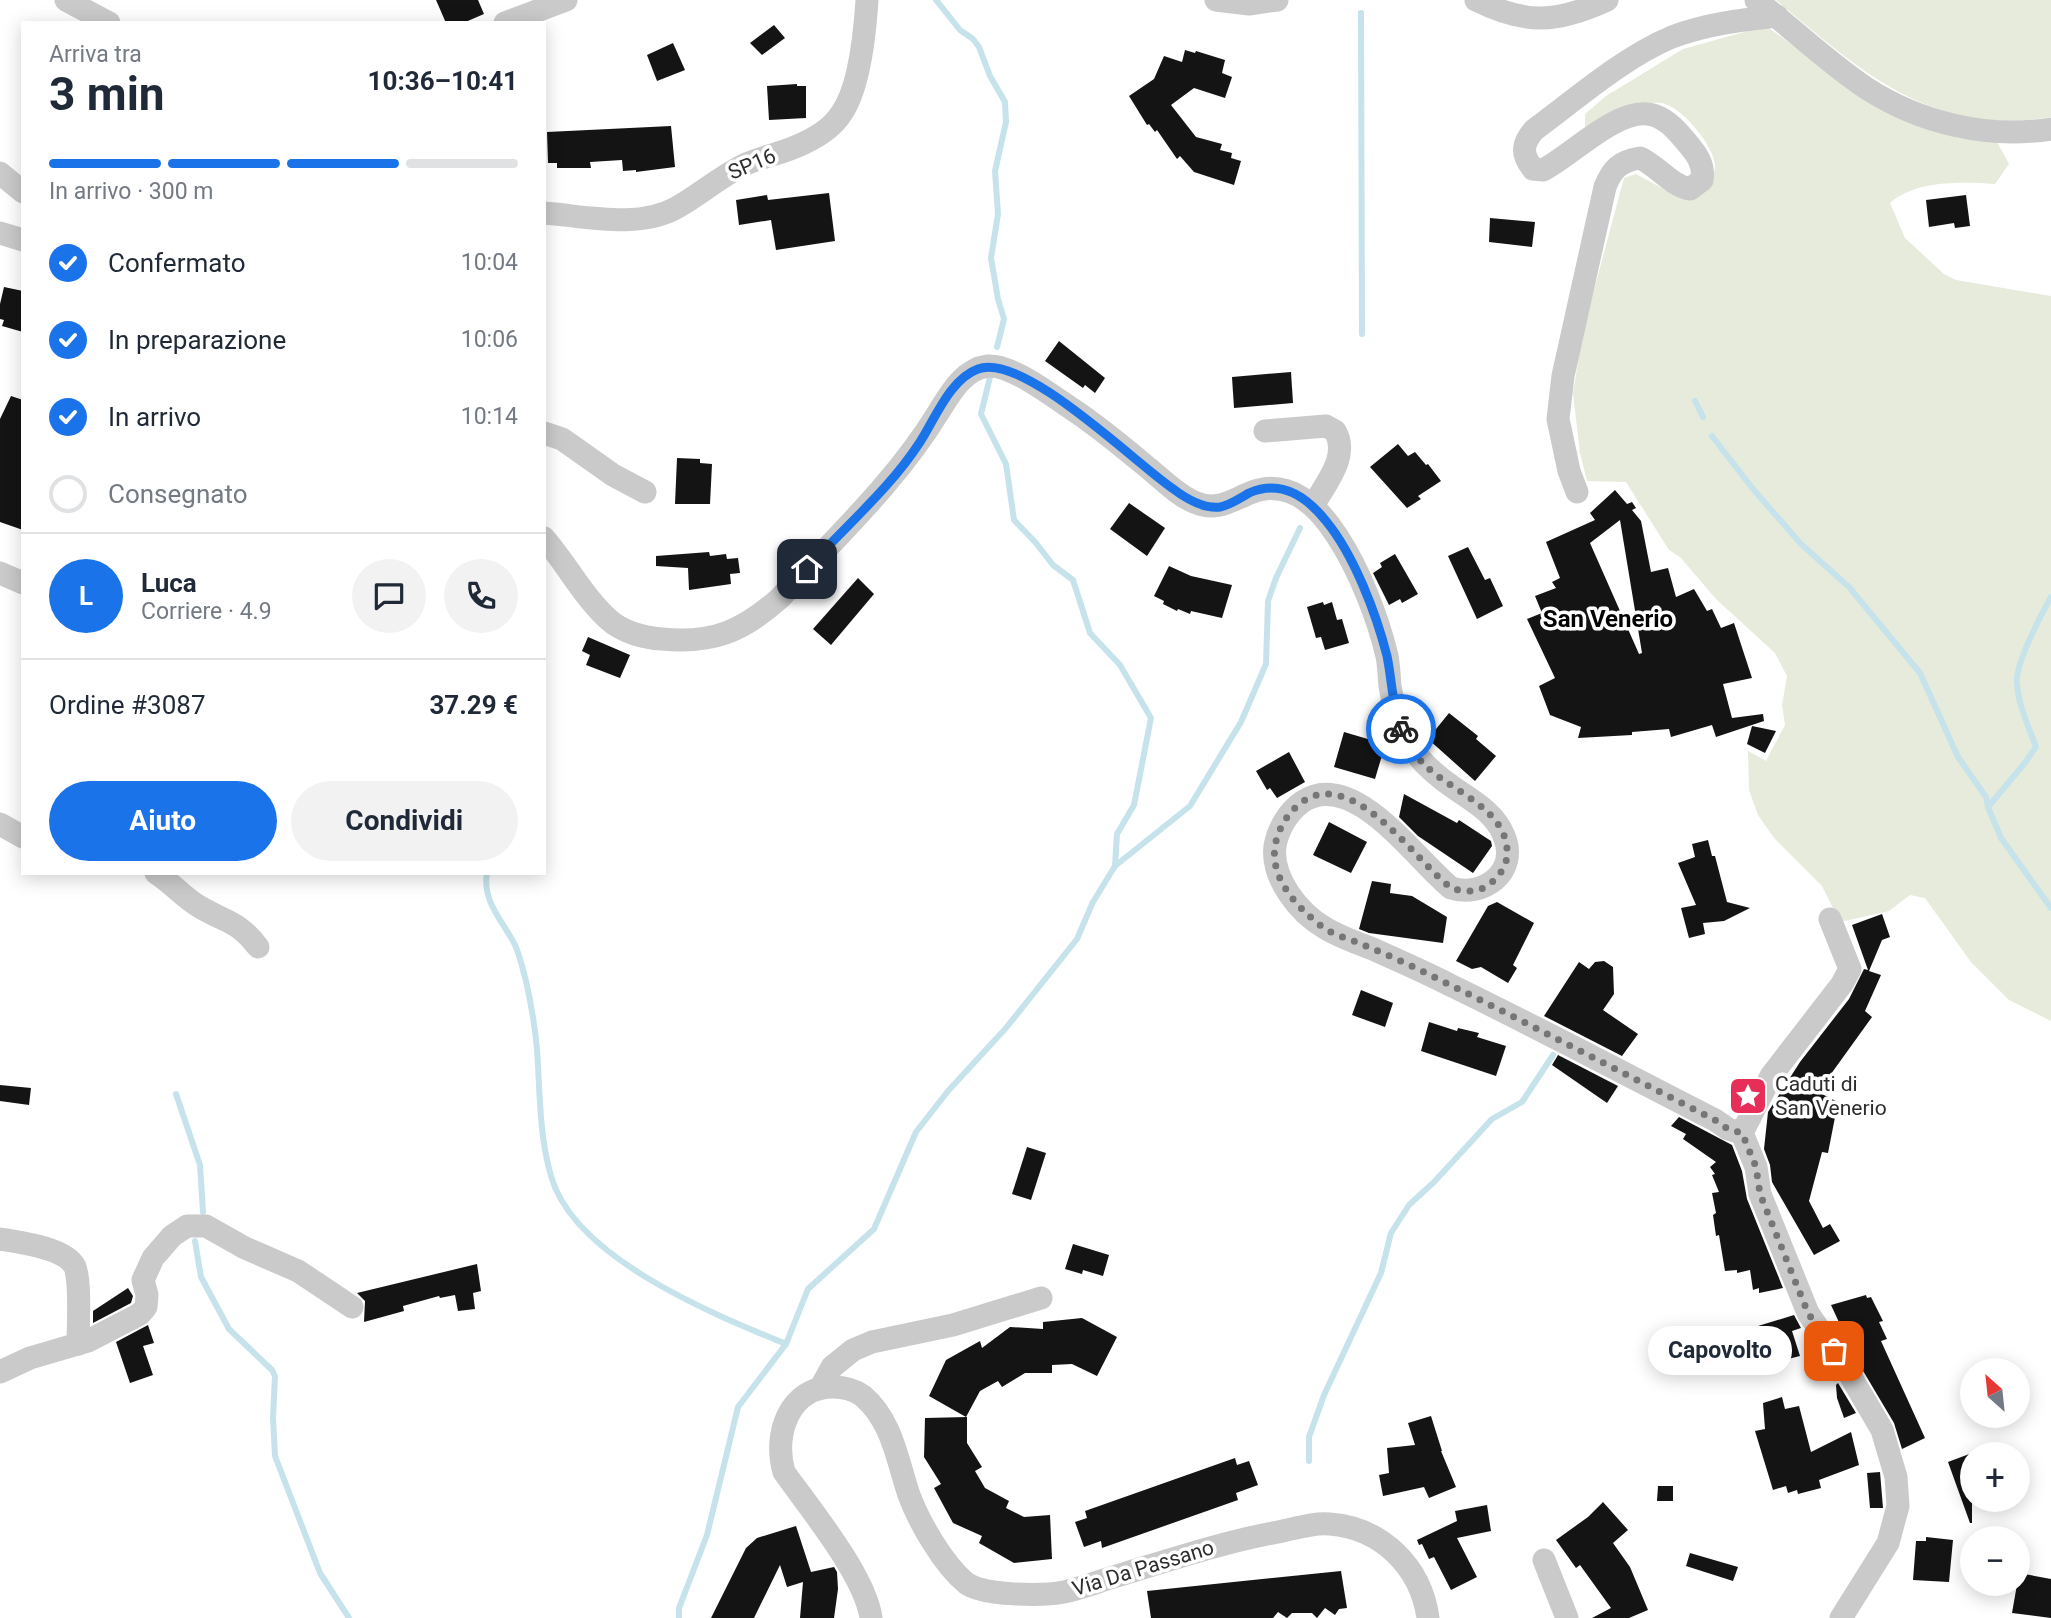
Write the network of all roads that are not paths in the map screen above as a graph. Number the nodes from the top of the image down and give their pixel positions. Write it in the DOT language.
graph roads {
  1 [pos="65,0"];
  2 [pos="566,0"];
  3 [pos="867,0"];
  4 [pos="1216,0"];
  5 [pos="1277,0"];
  6 [pos="1476,0"];
  7 [pos="1607,0"];
  8 [pos="1756,0"];
  9 [pos="1777,16"];
  10 [pos="105,21"];
  11 [pos="512,21"];
  12 [pos="2051,129"];
  13 [pos="0,173"];
  14 [pos="21,190"];
  15 [pos="546,213"];
  16 [pos="0,233"];
  17 [pos="21,239"];
  18 [pos="1265,431"];
  19 [pos="546,434"];
  20 [pos="645,492"];
  21 [pos="1577,492"];
  22 [pos="1313,506"];
  23 [pos="546,540"];
  24 [pos="0,573"];
  25 [pos="21,582"];
  26 [pos="0,824"];
  27 [pos="21,836"];
  28 [pos="159,875"];
  29 [pos="1830,919"];
  30 [pos="258,947"];
  31 [pos="1742,1133"];
  32 [pos="0,1239"];
  33 [pos="1041,1298"];
  34 [pos="352,1307"];
  35 [pos="78,1344"];
  36 [pos="0,1372"];
  37 [pos="821,1387"];
  38 [pos="1544,1560"];
  39 [pos="871,1618"];
  40 [pos="1428,1618"];
  41 [pos="1567,1618"];
  42 [pos="1841,1618"];
  1 -- 10 [label="street"];
  2 -- 11 [label="street"];
  3 -- 15 [label="street, SP16 / SP16"];
  4 -- 5 [label="street"];
  6 -- 7 [label="street"];
  8 -- 9 [label="street"];
  9 -- 12 [label="street"];
  9 -- 21 [label="street"];
  13 -- 14 [label="street"];
  16 -- 17 [label="street"];
  18 -- 22 [label="street"];
  19 -- 20 [label="street"];
  22 -- 23 [label="street"];
  22 -- 31 [label="street"];
  24 -- 25 [label="street"];
  26 -- 27 [label="street"];
  28 -- 30 [label="street"];
  29 -- 31 [label="street"];
  31 -- 42 [label="street"];
  32 -- 35 [label="street"];
  33 -- 37 [label="street"];
  34 -- 35 [label="street"];
  35 -- 36 [label="street"];
  37 -- 39 [label="street"];
  37 -- 40 [label="street, Via Da Passano"];
  38 -- 41 [label="street"];
}
